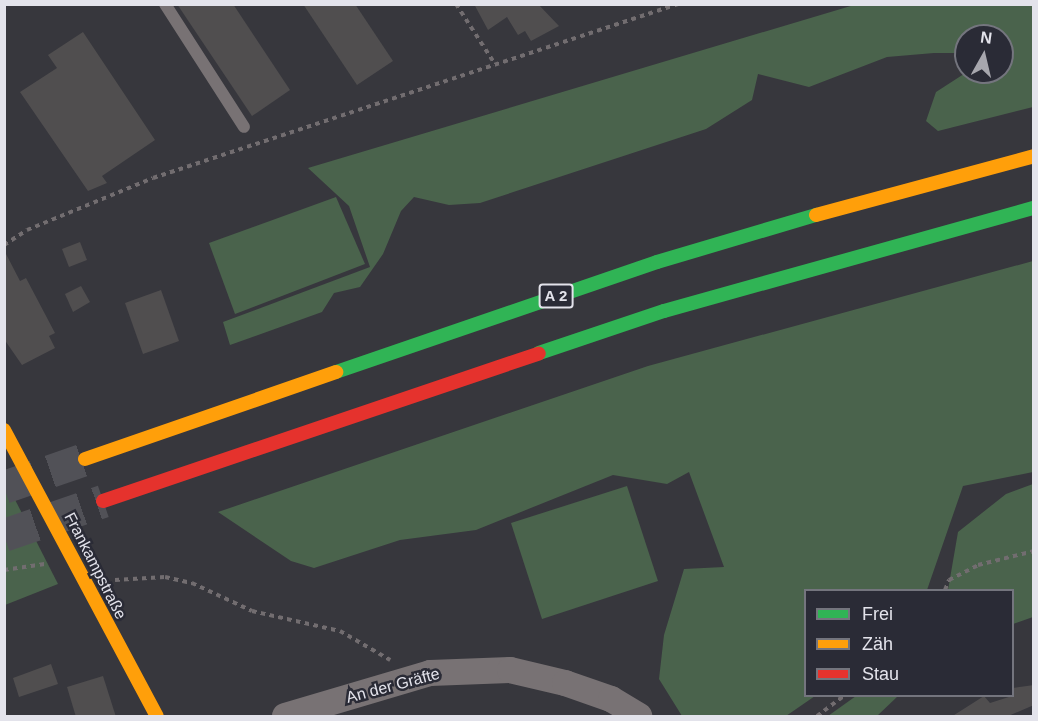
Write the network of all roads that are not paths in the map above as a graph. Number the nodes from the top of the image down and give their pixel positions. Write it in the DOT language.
graph roads {
  1 [pos="165,4"];
  2 [pos="244,128"];
  3 [pos="1034,156"];
  4 [pos="1034,208"];
  5 [pos="4,430"];
  6 [pos="86,459"];
  7 [pos="103,501"];
  8 [pos="297,715"];
  9 [pos="156,717"];
  10 [pos="639,717"];
  1 -- 2 [label="lane"];
  3 -- 6 [label="main road, A 2"];
  4 -- 7 [label="main road"];
  5 -- 9 [label="main road, Frankampstraße"];
  8 -- 10 [label="street, An der Gräfte"];
}
